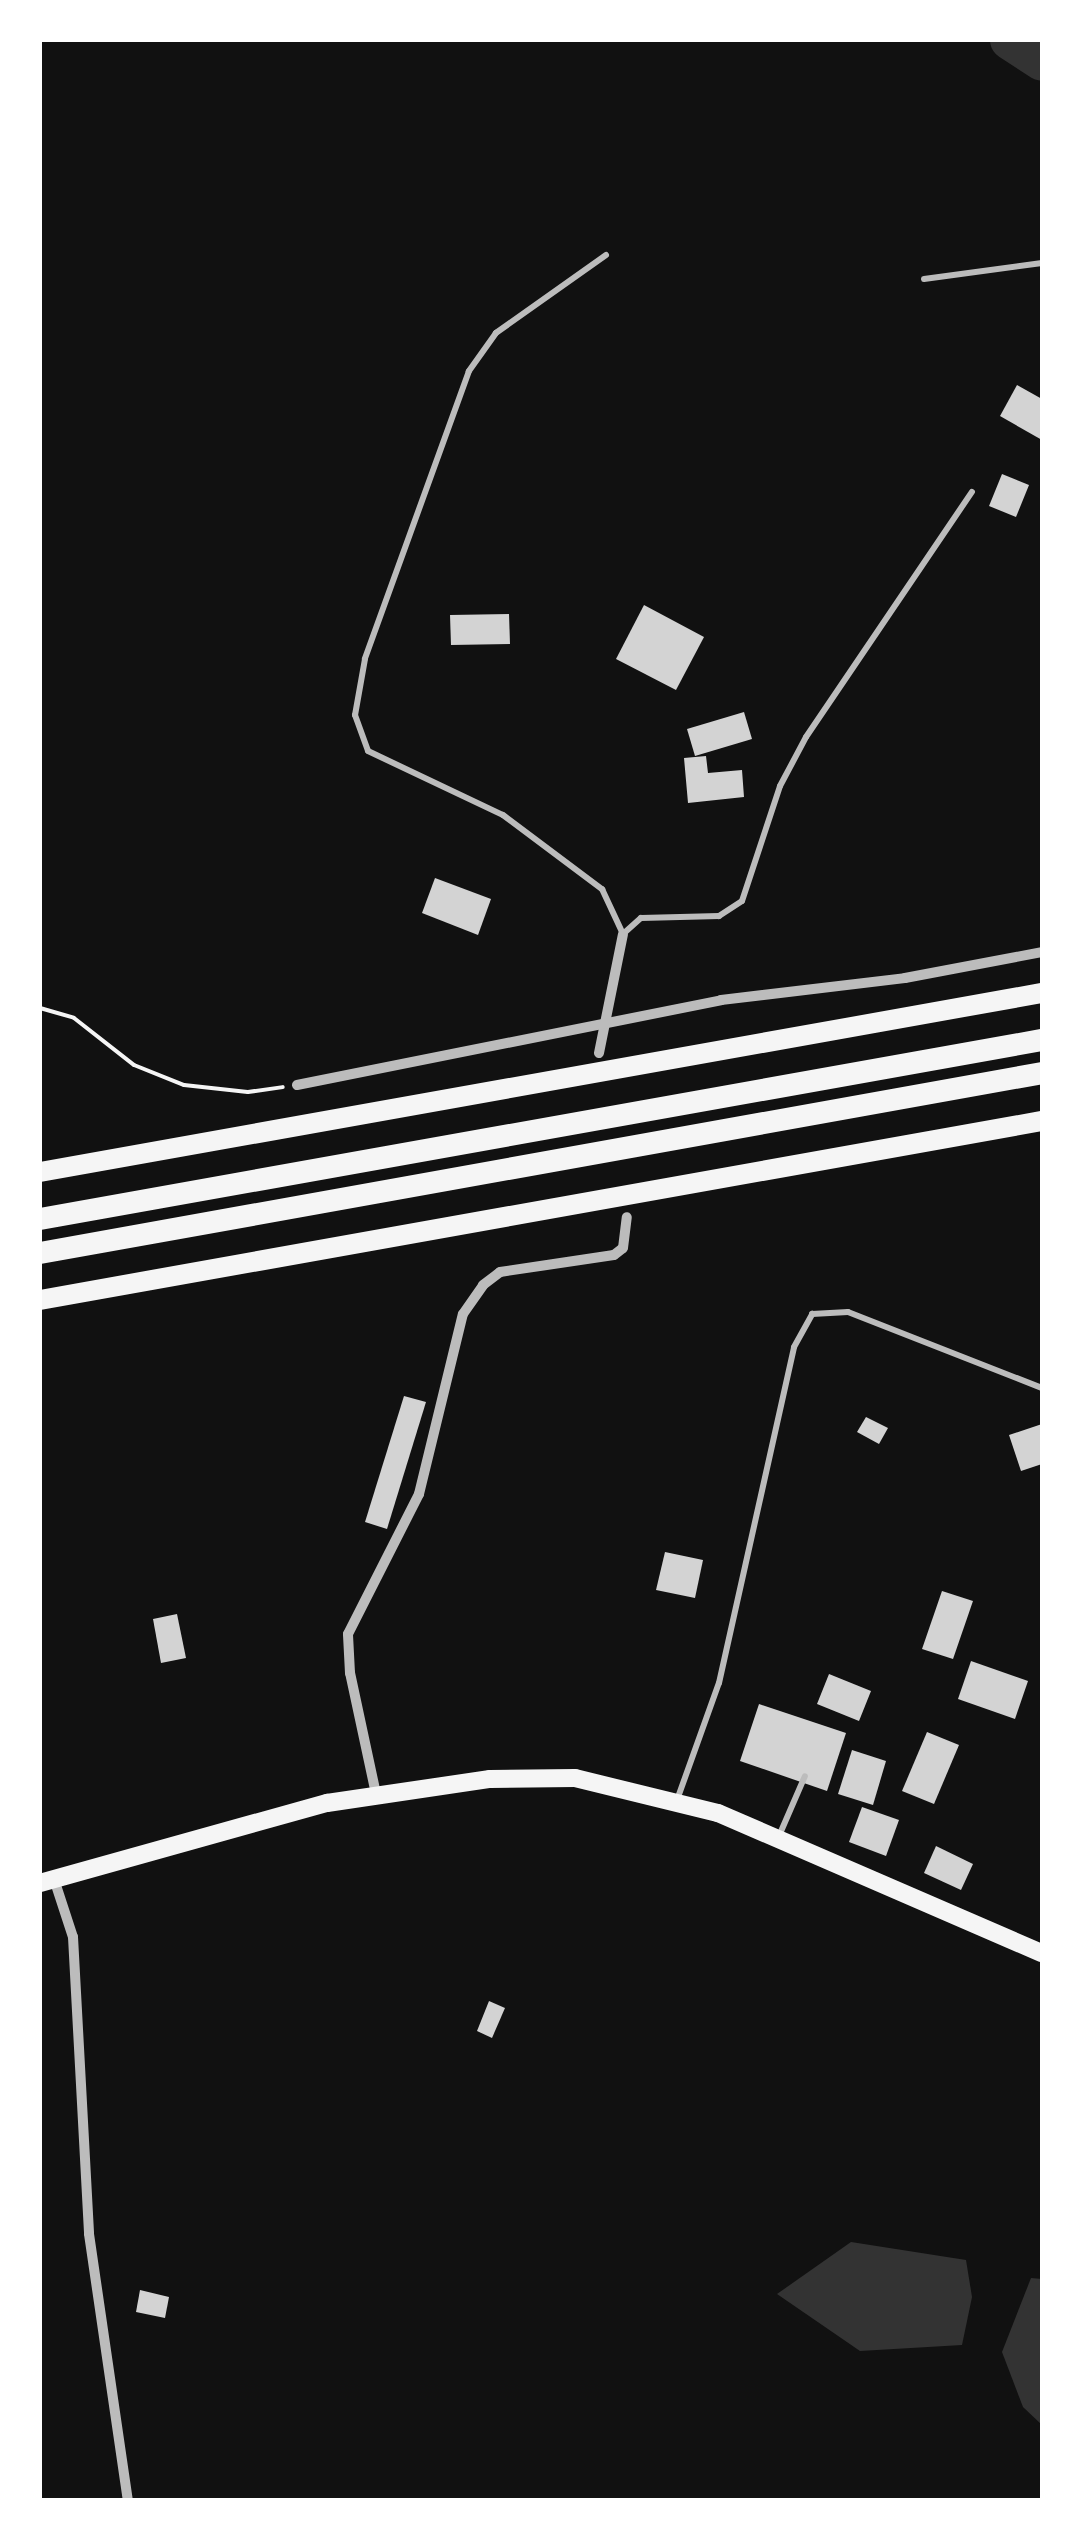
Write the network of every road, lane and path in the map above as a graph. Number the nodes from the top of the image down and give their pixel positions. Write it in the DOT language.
graph roads {
  1 [pos="606,255"];
  2 [pos="1042,263"];
  3 [pos="924,280"];
  4 [pos="972,492"];
  5 [pos="622,934"];
  6 [pos="1042,952"];
  7 [pos="1042,993"];
  8 [pos="40,1008"];
  9 [pos="602,1022"];
  10 [pos="1042,1040"];
  11 [pos="599,1053"];
  12 [pos="1042,1073"];
  13 [pos="297,1085"];
  14 [pos="1042,1121"];
  15 [pos="40,1172"];
  16 [pos="628,1217"];
  17 [pos="40,1220"];
  18 [pos="40,1252"];
  19 [pos="40,1300"];
  20 [pos="1042,1388"];
  21 [pos="805,1776"];
  22 [pos="376,1794"];
  23 [pos="678,1800"];
  24 [pos="778,1837"];
  25 [pos="47,1881"];
  26 [pos="1042,1953"];
  27 [pos="128,2500"];
  1 -- 5 [label="lane"];
  2 -- 3 [label="lane"];
  4 -- 5 [label="lane"];
  5 -- 9 [label="street"];
  6 -- 9 [label="street"];
  7 -- 15 [label="main road"];
  8 -- 13 [label="path"];
  9 -- 11 [label="street"];
  9 -- 13 [label="street"];
  10 -- 17 [label="highway"];
  12 -- 18 [label="highway"];
  14 -- 19 [label="main road"];
  16 -- 22 [label="street"];
  20 -- 23 [label="lane"];
  21 -- 24 [label="lane"];
  22 -- 23 [label="main road"];
  22 -- 25 [label="main road"];
  23 -- 24 [label="main road"];
  24 -- 26 [label="main road"];
  25 -- 27 [label="street"];
}
